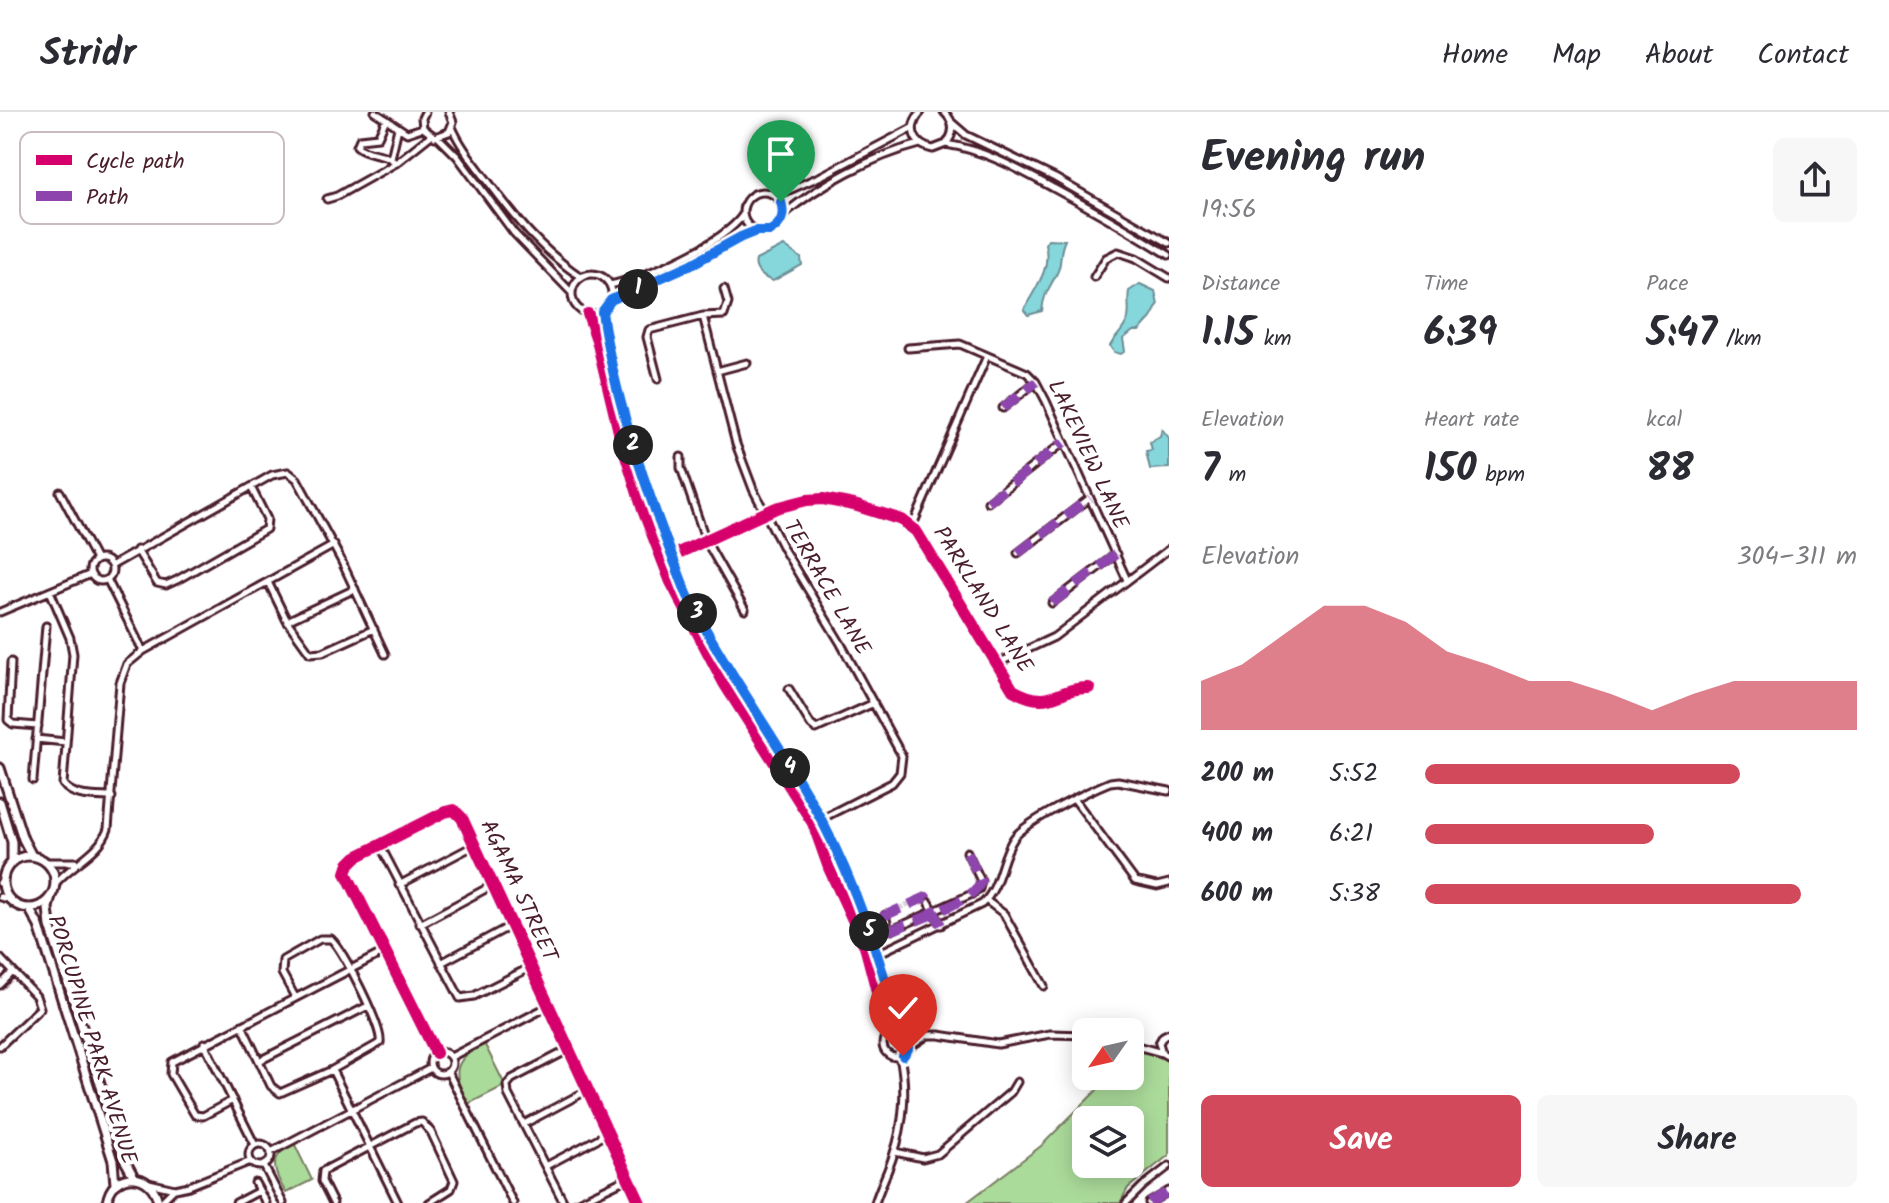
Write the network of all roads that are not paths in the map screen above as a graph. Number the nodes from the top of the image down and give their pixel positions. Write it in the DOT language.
graph roads {
  1 [pos="375,112"];
  2 [pos="449,112"];
  3 [pos="944,112"];
  4 [pos="917,113"];
  5 [pos="422,114"];
  6 [pos="386,119"];
  7 [pos="951,122"];
  8 [pos="452,127"];
  9 [pos="398,128"];
  10 [pos="423,128"];
  11 [pos="912,128"];
  12 [pos="430,136"];
  13 [pos="438,137"];
  14 [pos="920,144"];
  15 [pos="946,144"];
  16 [pos="394,161"];
  17 [pos="776,196"];
  18 [pos="327,199"];
  19 [pos="743,215"];
  20 [pos="783,215"];
  21 [pos="756,231"];
  22 [pos="1169,243"];
  23 [pos="1169,255"];
  24 [pos="581,277"];
  25 [pos="1094,277"];
  26 [pos="1169,278"];
  27 [pos="610,285"];
  28 [pos="724,289"];
  29 [pos="572,293"];
  30 [pos="611,300"];
  31 [pos="602,312"];
  32 [pos="588,314"];
  33 [pos="703,316"];
  34 [pos="908,348"];
  35 [pos="987,356"];
  36 [pos="747,363"];
  37 [pos="717,371"];
  38 [pos="658,379"];
  39 [pos="1036,382"];
  40 [pos="1003,408"];
  41 [pos="1064,442"];
  42 [pos="681,457"];
  43 [pos="251,487"];
  44 [pos="60,492"];
  45 [pos="1090,498"];
  46 [pos="988,502"];
  47 [pos="764,514"];
  48 [pos="912,527"];
  49 [pos="706,541"];
  50 [pos="334,545"];
  51 [pos="1169,549"];
  52 [pos="137,550"];
  53 [pos="1018,553"];
  54 [pos="1116,554"];
  55 [pos="672,556"];
  56 [pos="96,560"];
  57 [pos="663,560"];
  58 [pos="111,566"];
  59 [pos="91,574"];
  60 [pos="107,579"];
  61 [pos="1127,580"];
  62 [pos="268,582"];
  63 [pos="355,589"];
  64 [pos="50,591"];
  65 [pos="1052,603"];
  66 [pos="745,610"];
  67 [pos="0,612"];
  68 [pos="287,621"];
  69 [pos="46,626"];
  70 [pos="374,629"];
  71 [pos="143,651"];
  72 [pos="385,654"];
  73 [pos="11,662"];
  74 [pos="996,664"];
  75 [pos="1089,688"];
  76 [pos="789,689"];
  77 [pos="874,703"];
  78 [pos="38,726"];
  79 [pos="36,739"];
  80 [pos="66,742"];
  81 [pos="0,768"];
  82 [pos="33,780"];
  83 [pos="1169,791"];
  84 [pos="112,797"];
  85 [pos="1075,800"];
  86 [pos="0,802"];
  87 [pos="821,819"];
  88 [pos="813,823"];
  89 [pos="380,845"];
  90 [pos="475,845"];
  91 [pos="967,852"];
  92 [pos="32,856"];
  93 [pos="46,862"];
  94 [pos="76,862"];
  95 [pos="12,863"];
  96 [pos="2,880"];
  97 [pos="1169,883"];
  98 [pos="55,884"];
  99 [pos="399,885"];
  100 [pos="493,885"];
  101 [pos="51,896"];
  102 [pos="0,897"];
  103 [pos="11,900"];
  104 [pos="987,901"];
  105 [pos="929,902"];
  106 [pos="29,908"];
  107 [pos="935,912"];
  108 [pos="885,915"];
  109 [pos="420,924"];
  110 [pos="512,925"];
  111 [pos="941,925"];
  112 [pos="384,952"];
  113 [pos="878,954"];
  114 [pos="0,958"];
  115 [pos="869,958"];
  116 [pos="441,963"];
  117 [pos="531,967"];
  118 [pos="350,970"];
  119 [pos="13,972"];
  120 [pos="0,985"];
  121 [pos="1044,986"];
  122 [pos="295,997"];
  123 [pos="368,1006"];
  124 [pos="549,1006"];
  125 [pos="242,1025"];
  126 [pos="888,1033"];
  127 [pos="903,1033"];
  128 [pos="1169,1033"];
  129 [pos="929,1035"];
  130 [pos="1072,1035"];
  131 [pos="1161,1038"];
  132 [pos="204,1043"];
  133 [pos="1144,1043"];
  134 [pos="0,1046"];
  135 [pos="1144,1047"];
  136 [pos="570,1049"];
  137 [pos="908,1049"];
  138 [pos="436,1053"];
  139 [pos="1162,1053"];
  140 [pos="451,1057"];
  141 [pos="900,1057"];
  142 [pos="1169,1057"];
  143 [pos="259,1061"];
  144 [pos="431,1068"];
  145 [pos="332,1070"];
  146 [pos="448,1072"];
  147 [pos="1017,1082"];
  148 [pos="588,1090"];
  149 [pos="233,1100"];
  150 [pos="351,1108"];
  151 [pos="524,1124"];
  152 [pos="608,1133"];
  153 [pos="255,1145"];
  154 [pos="371,1146"];
  155 [pos="271,1152"];
  156 [pos="895,1152"];
  157 [pos="251,1161"];
  158 [pos="264,1166"];
  159 [pos="546,1166"];
  160 [pos="1169,1166"];
  161 [pos="134,1177"];
  162 [pos="628,1178"];
  163 [pos="148,1182"];
  164 [pos="255,1183"];
  165 [pos="115,1184"];
  166 [pos="175,1189"];
  167 [pos="259,1191"];
  168 [pos="1169,1191"];
  169 [pos="106,1201"];
  170 [pos="159,1203"];
  171 [pos="236,1203"];
  172 [pos="266,1203"];
  173 [pos="283,1203"];
  174 [pos="333,1203"];
  175 [pos="398,1203"];
  176 [pos="429,1203"];
  177 [pos="513,1203"];
  178 [pos="564,1203"];
  179 [pos="576,1203"];
  180 [pos="640,1203"];
  181 [pos="875,1203"];
  182 [pos="1126,1203"];
  183 [pos="1149,1203"];
  1 -- 6 [label="street"];
  2 -- 8 [label="street"];
  3 -- 7 [label="street"];
  4 -- 11 [label="street"];
  5 -- 10 [label="street"];
  6 -- 9 [label="street"];
  6 -- 16 [label="street"];
  7 -- 15 [label="street"];
  7 -- 22 [label="street"];
  8 -- 13 [label="street"];
  8 -- 24 [label="street"];
  9 -- 10 [label="street"];
  9 -- 16 [label="street"];
  10 -- 12 [label="street"];
  11 -- 14 [label="street"];
  11 -- 17 [label="street"];
  12 -- 13 [label="street"];
  12 -- 16 [label="street"];
  13 -- 29 [label="street"];
  14 -- 15 [label="street"];
  14 -- 20 [label="street"];
  15 -- 23 [label="street"];
  16 -- 18 [label="street"];
  17 -- 19 [label="street"];
  17 -- 20 [label="street"];
  19 -- 21 [label="street"];
  19 -- 27 [label="street"];
  20 -- 21 [label="street"];
  21 -- 30 [label="street"];
  24 -- 27 [label="street"];
  24 -- 29 [label="street"];
  25 -- 26 [label="street"];
  27 -- 30 [label="street"];
  28 -- 33 [label="street"];
  29 -- 32 [label="street"];
  30 -- 31 [label="street"];
  31 -- 32 [label="street"];
  31 -- 55 [label="street"];
  32 -- 57 [label="street"];
  33 -- 37 [label="street, TERRACE LANE"];
  33 -- 38 [label="street"];
  34 -- 35 [label="street, LAKEVIEW LANE"];
  35 -- 39 [label="street, LAKEVIEW LANE"];
  35 -- 48 [label="street"];
  36 -- 37 [label="street"];
  37 -- 47 [label="street, TERRACE LANE"];
  39 -- 40 [label="street"];
  39 -- 41 [label="street, LAKEVIEW LANE"];
  41 -- 45 [label="street, LAKEVIEW LANE"];
  41 -- 46 [label="street"];
  42 -- 49 [label="street"];
  43 -- 50 [label="street"];
  43 -- 52 [label="street"];
  43 -- 52 [label="street"];
  44 -- 56 [label="street"];
  45 -- 53 [label="street"];
  45 -- 54 [label="street, LAKEVIEW LANE"];
  47 -- 48 [label="street, PARKLAND LANE"];
  47 -- 49 [label="street, PARKLAND LANE"];
  47 -- 77 [label="street, TERRACE LANE"];
  48 -- 74 [label="street, PARKLAND LANE"];
  49 -- 55 [label="street, PARKLAND LANE"];
  49 -- 66 [label="street"];
  50 -- 62 [label="street"];
  50 -- 63 [label="street"];
  51 -- 61 [label="street"];
  52 -- 58 [label="street"];
  54 -- 61 [label="street, LAKEVIEW LANE"];
  54 -- 65 [label="street"];
  55 -- 57 [label="street, PARKLAND LANE"];
  55 -- 87 [label="street"];
  56 -- 58 [label="street"];
  56 -- 59 [label="street"];
  57 -- 88 [label="street"];
  58 -- 60 [label="street"];
  59 -- 60 [label="street"];
  59 -- 64 [label="street"];
  60 -- 71 [label="street"];
  61 -- 74 [label="street"];
  62 -- 68 [label="street"];
  62 -- 71 [label="street"];
  63 -- 68 [label="street"];
  63 -- 70 [label="street"];
  64 -- 67 [label="street"];
  64 -- 80 [label="street"];
  68 -- 70 [label="street"];
  69 -- 78 [label="street"];
  70 -- 72 [label="street"];
  71 -- 84 [label="street"];
  73 -- 78 [label="street"];
  74 -- 75 [label="street, PARKLAND LANE"];
  76 -- 77 [label="street"];
  77 -- 87 [label="street, TERRACE LANE"];
  78 -- 79 [label="street"];
  79 -- 80 [label="street"];
  79 -- 82 [label="street"];
  80 -- 84 [label="street"];
  81 -- 92 [label="street"];
  83 -- 85 [label="street"];
  84 -- 94 [label="street"];
  85 -- 97 [label="street"];
  85 -- 104 [label="street"];
  86 -- 95 [label="street"];
  87 -- 88 [label="street, TERRACE LANE"];
  87 -- 113 [label="street"];
  88 -- 115 [label="street"];
  89 -- 90 [label="street, AGAMA STREET"];
  89 -- 99 [label="street"];
  89 -- 112 [label="street, AGAMA STREET"];
  90 -- 99 [label="street"];
  90 -- 100 [label="street, AGAMA STREET"];
  91 -- 107 [label="street"];
  92 -- 93 [label="street"];
  92 -- 95 [label="street"];
  93 -- 94 [label="street"];
  93 -- 98 [label="street"];
  94 -- 98 [label="street"];
  95 -- 96 [label="street"];
  96 -- 103 [label="street"];
  98 -- 101 [label="street"];
  99 -- 109 [label="street"];
  100 -- 109 [label="street"];
  100 -- 110 [label="street, AGAMA STREET"];
  101 -- 106 [label="street"];
  101 -- 161 [label="street, PORCUPINE PARK AVENUE"];
  102 -- 103 [label="street"];
  103 -- 106 [label="street"];
  104 -- 111 [label="street"];
  104 -- 121 [label="street"];
  105 -- 107 [label="street"];
  106 -- 165 [label="street, PORCUPINE PARK AVENUE"];
  107 -- 108 [label="street"];
  107 -- 111 [label="street"];
  109 -- 116 [label="street"];
  110 -- 116 [label="street"];
  110 -- 117 [label="street, AGAMA STREET"];
  111 -- 113 [label="street"];
  112 -- 118 [label="street"];
  112 -- 138 [label="street, AGAMA STREET"];
  113 -- 115 [label="street"];
  113 -- 127 [label="street"];
  114 -- 119 [label="street"];
  115 -- 126 [label="street"];
  116 -- 117 [label="street"];
  117 -- 124 [label="street, AGAMA STREET"];
  118 -- 122 [label="street"];
  118 -- 122 [label="street"];
  118 -- 123 [label="street"];
  119 -- 120 [label="street"];
  119 -- 134 [label="street"];
  122 -- 125 [label="street"];
  123 -- 143 [label="street"];
  123 -- 145 [label="street"];
  124 -- 136 [label="street, AGAMA STREET"];
  124 -- 140 [label="street"];
  125 -- 132 [label="street"];
  125 -- 143 [label="street"];
  126 -- 127 [label="street"];
  126 -- 141 [label="street"];
  127 -- 129 [label="street"];
  127 -- 137 [label="street"];
  128 -- 131 [label="street"];
  129 -- 130 [label="street"];
  129 -- 137 [label="street"];
  131 -- 133 [label="street"];
  131 -- 139 [label="street"];
  132 -- 149 [label="street"];
  132 -- 149 [label="street"];
  135 -- 139 [label="street"];
  136 -- 148 [label="street, AGAMA STREET"];
  136 -- 151 [label="street"];
  137 -- 141 [label="street"];
  138 -- 140 [label="street"];
  138 -- 144 [label="street"];
  139 -- 142 [label="street"];
  140 -- 146 [label="street"];
  141 -- 156 [label="street"];
  143 -- 145 [label="street"];
  144 -- 146 [label="street"];
  144 -- 150 [label="street"];
  145 -- 150 [label="street"];
  146 -- 177 [label="street"];
  147 -- 156 [label="street"];
  148 -- 151 [label="street"];
  148 -- 152 [label="street, AGAMA STREET"];
  149 -- 153 [label="street"];
  150 -- 154 [label="street"];
  150 -- 155 [label="street"];
  151 -- 159 [label="street"];
  152 -- 159 [label="street"];
  152 -- 162 [label="street, AGAMA STREET"];
  153 -- 155 [label="street"];
  153 -- 157 [label="street"];
  154 -- 174 [label="street"];
  154 -- 175 [label="street"];
  154 -- 176 [label="street"];
  155 -- 158 [label="street"];
  156 -- 181 [label="street"];
  157 -- 158 [label="street"];
  157 -- 166 [label="street"];
  158 -- 173 [label="street"];
  159 -- 178 [label="street"];
  160 -- 182 [label="street"];
  161 -- 163 [label="street"];
  161 -- 165 [label="street"];
  162 -- 179 [label="street"];
  162 -- 180 [label="street, AGAMA STREET"];
  163 -- 166 [label="street"];
  163 -- 170 [label="street"];
  164 -- 167 [label="street"];
  165 -- 169 [label="street"];
  166 -- 170 [label="street"];
  167 -- 171 [label="street"];
  167 -- 172 [label="street"];
  168 -- 183 [label="street"];
}
